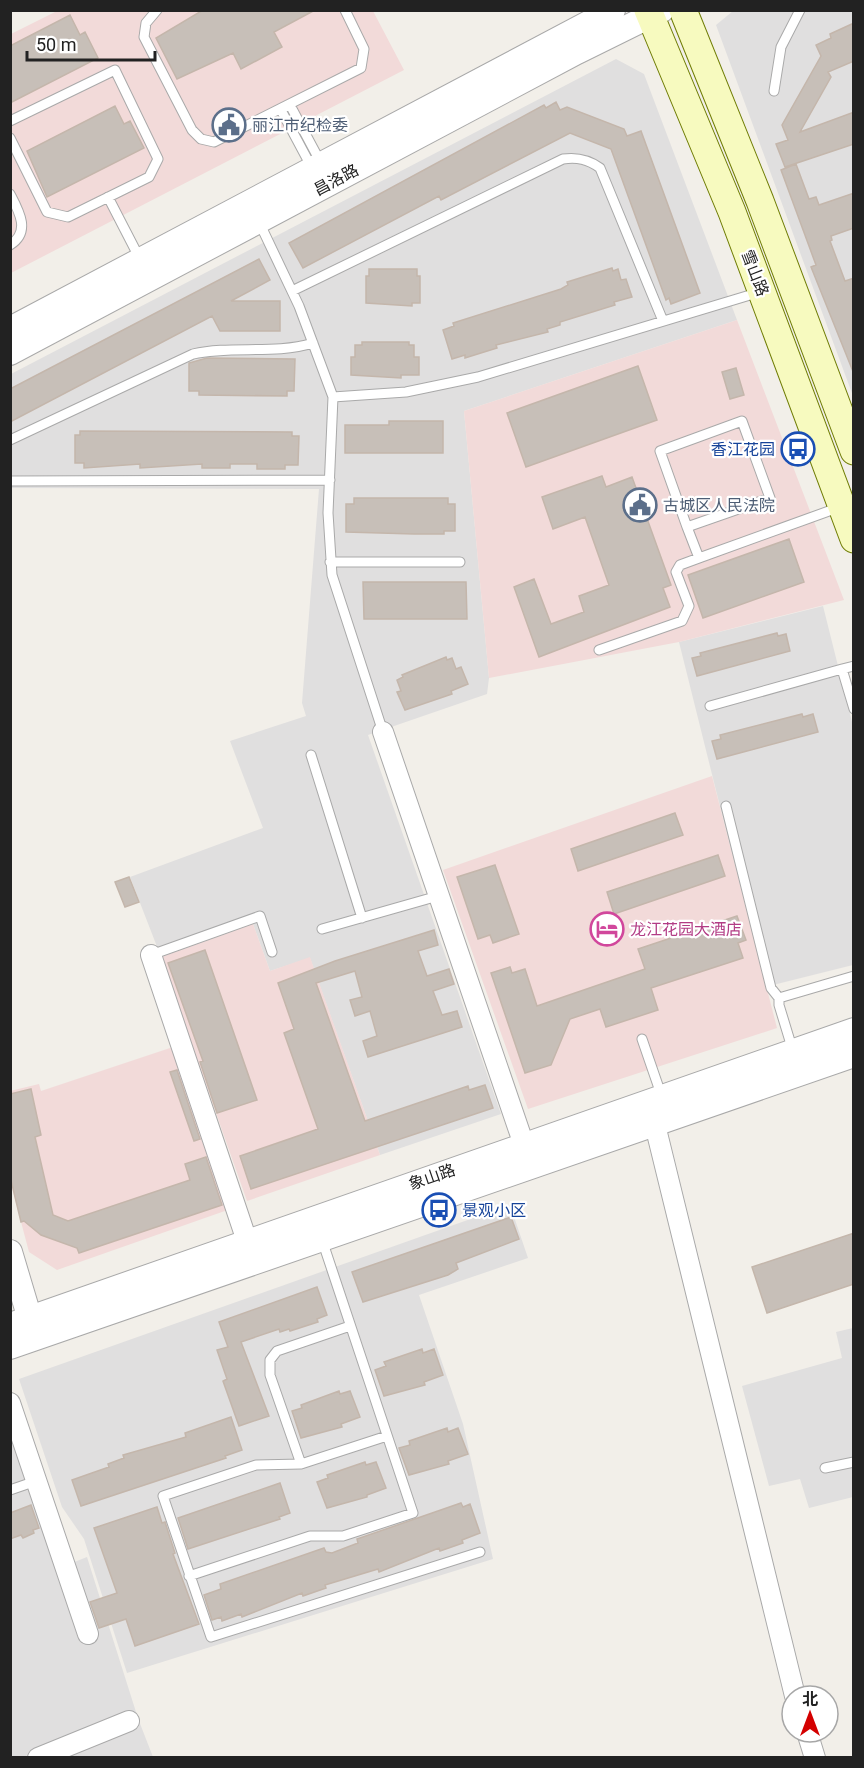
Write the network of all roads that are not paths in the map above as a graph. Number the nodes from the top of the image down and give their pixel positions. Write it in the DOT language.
graph roads {
  1 [pos="157,10"];
  2 [pos="345,10"];
  3 [pos="613,10"];
  4 [pos="683,10"];
  5 [pos="800,10"];
  6 [pos="654,12"];
  7 [pos="774,92"];
  8 [pos="286,107"];
  9 [pos="10,121"];
  10 [pos="10,138"];
  11 [pos="316,166"];
  12 [pos="10,194"];
  13 [pos="108,197"];
  14 [pos="258,221"];
  15 [pos="10,245"];
  16 [pos="141,259"];
  17 [pos="292,291"];
  18 [pos="761,291"];
  19 [pos="663,321"];
  20 [pos="10,328"];
  21 [pos="313,343"];
  22 [pos="10,353"];
  23 [pos="333,397"];
  24 [pos="847,414"];
  25 [pos="10,440"];
  26 [pos="854,451"];
  27 [pos="330,480"];
  28 [pos="10,481"];
  29 [pos="842,507"];
  30 [pos="687,527"];
  31 [pos="854,539"];
  32 [pos="699,558"];
  33 [pos="330,562"];
  34 [pos="460,562"];
  35 [pos="599,650"];
  36 [pos="854,666"];
  37 [pos="842,669"];
  38 [pos="710,706"];
  39 [pos="854,709"];
  40 [pos="383,732"];
  41 [pos="311,755"];
  42 [pos="726,806"];
  43 [pos="438,896"];
  44 [pos="362,918"];
  45 [pos="322,929"];
  46 [pos="272,952"];
  47 [pos="150,955"];
  48 [pos="854,976"];
  49 [pos="779,998"];
  50 [pos="854,1030"];
  51 [pos="642,1039"];
  52 [pos="793,1051"];
  53 [pos="854,1055"];
  54 [pos="662,1097"];
  55 [pos="656,1125"];
  56 [pos="524,1145"];
  57 [pos="322,1240"];
  58 [pos="247,1241"];
  59 [pos="10,1252"];
  60 [pos="20,1322"];
  61 [pos="350,1326"];
  62 [pos="10,1347"];
  63 [pos="10,1403"];
  64 [pos="15,1435"];
  65 [pos="387,1436"];
  66 [pos="854,1462"];
  67 [pos="301,1464"];
  68 [pos="825,1468"];
  69 [pos="36,1481"];
  70 [pos="10,1490"];
  71 [pos="480,1552"];
  72 [pos="189,1576"];
  73 [pos="88,1634"];
  74 [pos="792,1684"];
  75 [pos="129,1721"];
  76 [pos="38,1758"];
  1 -- 8 [label="lane"];
  2 -- 8 [label="lane"];
  3 -- 11 [label="street, 昌洛路"];
  4 -- 24 [label="main road, 雪山路"];
  5 -- 7 [label="lane"];
  6 -- 14 [label="street, 昌洛路"];
  6 -- 18 [label="main road, 雪山路"];
  8 -- 11 [label="lane"];
  9 -- 13 [label="lane"];
  10 -- 13 [label="lane"];
  11 -- 16 [label="street, 昌洛路"];
  12 -- 15 [label="lane"];
  13 -- 16 [label="lane"];
  14 -- 17 [label="lane"];
  14 -- 22 [label="street, 昌洛路"];
  16 -- 20 [label="street, 昌洛路"];
  17 -- 19 [label="lane"];
  17 -- 21 [label="lane"];
  18 -- 19 [label="lane"];
  18 -- 29 [label="main road, 雪山路"];
  19 -- 23 [label="lane"];
  21 -- 23 [label="lane"];
  21 -- 25 [label="lane"];
  23 -- 27 [label="lane"];
  24 -- 26 [label="main road, 雪山路"];
  27 -- 28 [label="lane"];
  27 -- 33 [label="lane"];
  29 -- 31 [label="main road, 雪山路"];
  29 -- 32 [label="lane"];
  30 -- 30 [label="lane"];
  30 -- 32 [label="lane"];
  32 -- 35 [label="lane"];
  33 -- 34 [label="lane"];
  33 -- 40 [label="lane"];
  36 -- 37 [label="lane"];
  37 -- 38 [label="lane"];
  37 -- 39 [label="lane"];
  40 -- 43 [label="street"];
  41 -- 44 [label="lane"];
  42 -- 49 [label="lane"];
  43 -- 44 [label="lane"];
  43 -- 56 [label="street"];
  44 -- 45 [label="lane"];
  46 -- 47 [label="lane"];
  47 -- 58 [label="street"];
  48 -- 49 [label="lane"];
  49 -- 52 [label="lane"];
  50 -- 52 [label="street, 象山路"];
  51 -- 54 [label="lane"];
  52 -- 54 [label="street, 象山路"];
  53 -- 55 [label="street, 象山路"];
  54 -- 56 [label="street, 象山路"];
  55 -- 57 [label="street, 象山路"];
  55 -- 74 [label="street"];
  56 -- 58 [label="street, 象山路"];
  57 -- 61 [label="lane"];
  57 -- 62 [label="street, 象山路"];
  58 -- 60 [label="street, 象山路"];
  59 -- 60 [label="street"];
  61 -- 65 [label="lane"];
  61 -- 67 [label="lane"];
  63 -- 64 [label="street"];
  64 -- 69 [label="street"];
  65 -- 67 [label="lane"];
  65 -- 72 [label="lane"];
  66 -- 68 [label="lane"];
  67 -- 72 [label="lane"];
  69 -- 70 [label="lane"];
  69 -- 73 [label="street"];
  71 -- 72 [label="lane"];
  75 -- 76 [label="street"];
}
